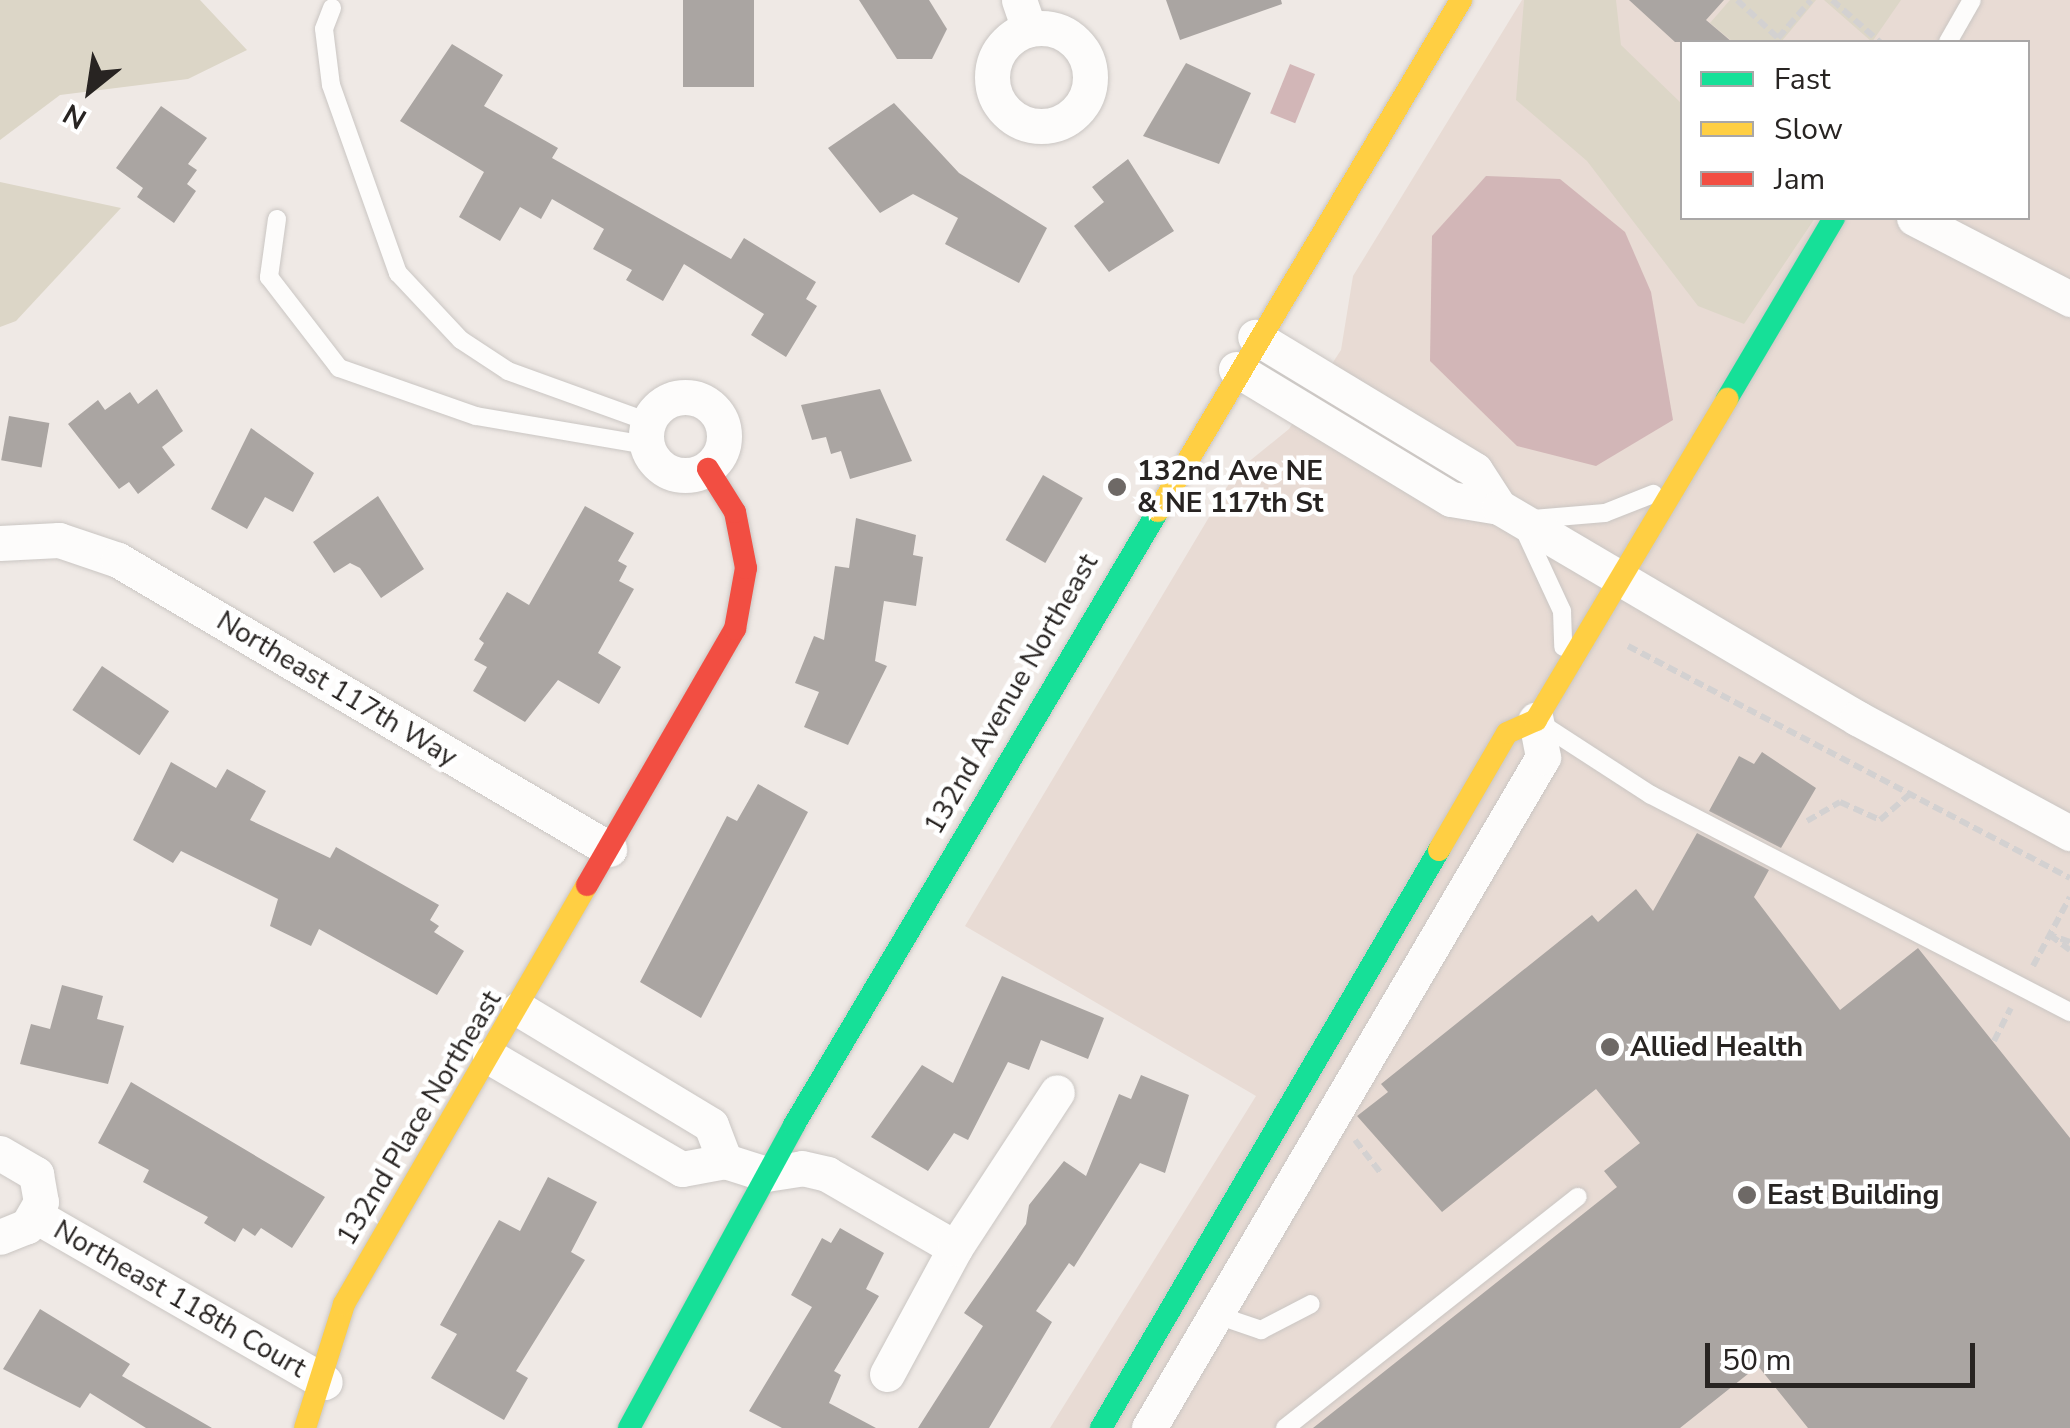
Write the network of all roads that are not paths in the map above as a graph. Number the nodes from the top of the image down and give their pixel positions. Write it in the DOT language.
graph roads {
  1 [pos="1460,0"];
  2 [pos="1972,0"];
  3 [pos="332,8"];
  4 [pos="1949,40"];
  5 [pos="277,218"];
  6 [pos="1833,220"];
  7 [pos="1918,220"];
  8 [pos="2070,299"];
  9 [pos="1255,338"];
  10 [pos="1236,369"];
  11 [pos="648,433"];
  12 [pos="708,469"];
  13 [pos="1675,482"];
  14 [pos="1509,512"];
  15 [pos="0,543"];
  16 [pos="1617,578"];
  17 [pos="1562,674"];
  18 [pos="1536,720"];
  19 [pos="2070,832"];
  20 [pos="609,849"];
  21 [pos="519,1009"];
  22 [pos="2070,1012"];
  23 [pos="1304,1028"];
  24 [pos="1327,1042"];
  25 [pos="490,1057"];
  26 [pos="1363,1062"];
  27 [pos="1057,1092"];
  28 [pos="0,1153"];
  29 [pos="725,1161"];
  30 [pos="766,1174"];
  31 [pos="1578,1197"];
  32 [pos="36,1216"];
  33 [pos="0,1236"];
  34 [pos="955,1248"];
  35 [pos="1176,1299"];
  36 [pos="1311,1304"];
  37 [pos="1215,1314"];
  38 [pos="887,1374"];
  39 [pos="325,1382"];
  40 [pos="305,1428"];
  41 [pos="629,1428"];
  42 [pos="1102,1428"];
  43 [pos="1148,1428"];
  44 [pos="1285,1428"];
  1 -- 9 [label="street, 132nd Avenue Northeast"];
  2 -- 4 [label="lane"];
  3 -- 11 [label="lane"];
  5 -- 11 [label="lane"];
  6 -- 13 [label="street"];
  7 -- 8 [label="street"];
  9 -- 10 [label="street, 132nd Avenue Northeast"];
  9 -- 14 [label="street"];
  10 -- 14 [label="street"];
  10 -- 30 [label="street, 132nd Avenue Northeast"];
  11 -- 12 [label="street"];
  11 -- 12 [label="street"];
  12 -- 20 [label="street, 132nd Place Northeast"];
  13 -- 14 [label="lane"];
  13 -- 16 [label="street"];
  14 -- 16 [label="street"];
  14 -- 17 [label="lane"];
  15 -- 20 [label="street, Northeast 117th Way"];
  16 -- 17 [label="street"];
  16 -- 19 [label="street"];
  17 -- 18 [label="street"];
  18 -- 22 [label="lane"];
  18 -- 24 [label="street"];
  18 -- 26 [label="street"];
  20 -- 21 [label="street, 132nd Place Northeast"];
  21 -- 25 [label="street, 132nd Place Northeast"];
  21 -- 29 [label="street"];
  23 -- 24 [label="lane"];
  24 -- 26 [label="lane"];
  24 -- 35 [label="street"];
  25 -- 29 [label="street"];
  25 -- 39 [label="street, 132nd Place Northeast"];
  26 -- 37 [label="street"];
  27 -- 34 [label="street"];
  28 -- 32 [label="street, Northeast 118th Court"];
  29 -- 30 [label="street"];
  30 -- 34 [label="street"];
  30 -- 41 [label="street, 132nd Avenue Northeast"];
  31 -- 44 [label="lane"];
  32 -- 33 [label="street, Northeast 118th Court"];
  32 -- 39 [label="street, Northeast 118th Court"];
  34 -- 38 [label="street"];
  35 -- 37 [label="lane"];
  35 -- 42 [label="street"];
  36 -- 37 [label="lane"];
  37 -- 43 [label="street"];
  39 -- 40 [label="street, 132nd Place Northeast"];
}
